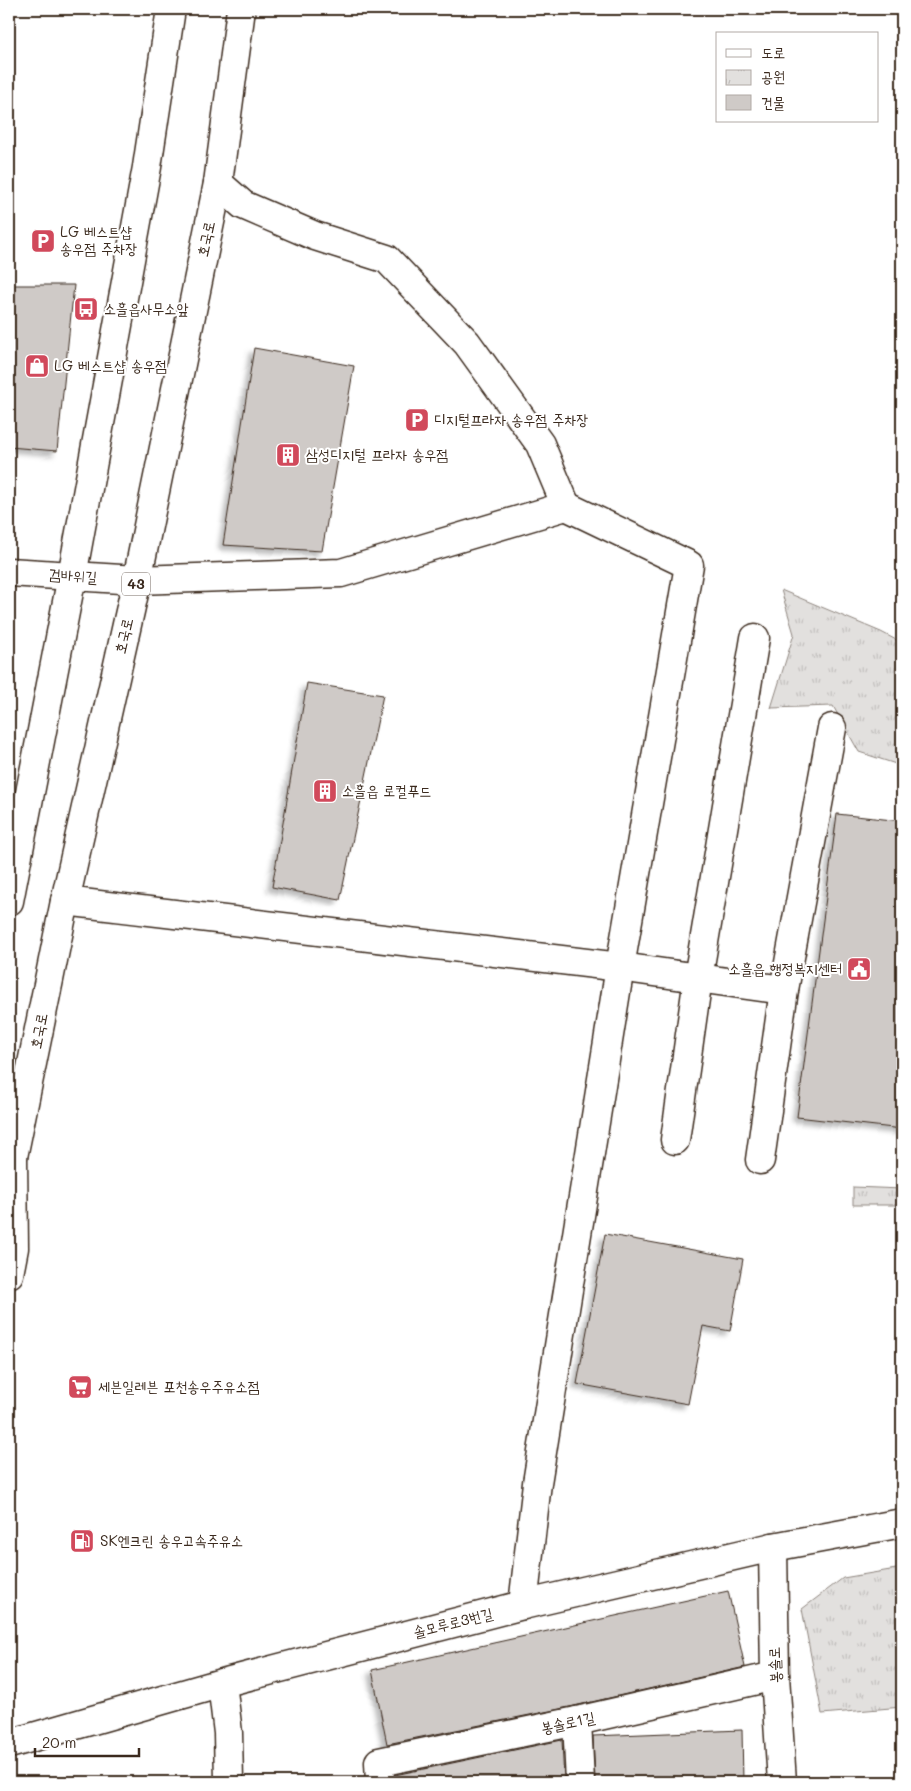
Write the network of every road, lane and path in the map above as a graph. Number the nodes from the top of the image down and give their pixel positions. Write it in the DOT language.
graph roads {
  1 [pos="171,9"];
  2 [pos="241,9"];
  3 [pos="218,183"];
  4 [pos="566,506"];
  5 [pos="9,572"];
  6 [pos="72,576"];
  7 [pos="137,580"];
  8 [pos="755,638"];
  9 [pos="832,728"];
  10 [pos="9,900"];
  11 [pos="65,901"];
  12 [pos="620,967"];
  13 [pos="698,978"];
  14 [pos="784,990"];
  15 [pos="675,1140"];
  16 [pos="760,1160"];
  17 [pos="11,1164"];
  18 [pos="9,1274"];
  19 [pos="902,1523"];
  20 [pos="773,1547"];
  21 [pos="524,1605"];
  22 [pos="775,1676"];
  23 [pos="222,1683"];
  24 [pos="578,1721"];
  25 [pos="9,1744"];
  26 [pos="229,1782"];
  27 [pos="380,1782"];
  28 [pos="580,1782"];
  29 [pos="782,1782"];
  1 -- 6 [label="street"];
  2 -- 3 [label="street, 호국로 / 43"];
  3 -- 4 [label="street"];
  3 -- 7 [label="street, 호국로 / 43"];
  4 -- 7 [label="street, 검바위길"];
  4 -- 12 [label="street"];
  5 -- 6 [label="street, 검바위길"];
  6 -- 7 [label="street, 검바위길"];
  6 -- 10 [label="street"];
  7 -- 11 [label="street, 호국로 / 43"];
  8 -- 13 [label="street"];
  9 -- 14 [label="street"];
  11 -- 12 [label="street"];
  11 -- 17 [label="street, 호국로 / 43"];
  12 -- 13 [label="street"];
  12 -- 21 [label="street"];
  13 -- 14 [label="street"];
  13 -- 15 [label="street"];
  14 -- 16 [label="street"];
  17 -- 18 [label="street, 호국로"];
  19 -- 20 [label="street, 솔모루로3번길"];
  20 -- 21 [label="street, 솔모루로3번길"];
  20 -- 22 [label="street, 봉솔로"];
  21 -- 23 [label="street, 솔모루로3번길"];
  22 -- 24 [label="street, 봉솔로1길"];
  22 -- 29 [label="street, 봉솔로"];
  23 -- 25 [label="street, 솔모루로3번길"];
  23 -- 26 [label="street"];
  24 -- 27 [label="street, 봉솔로1길"];
  24 -- 28 [label="street"];
}
